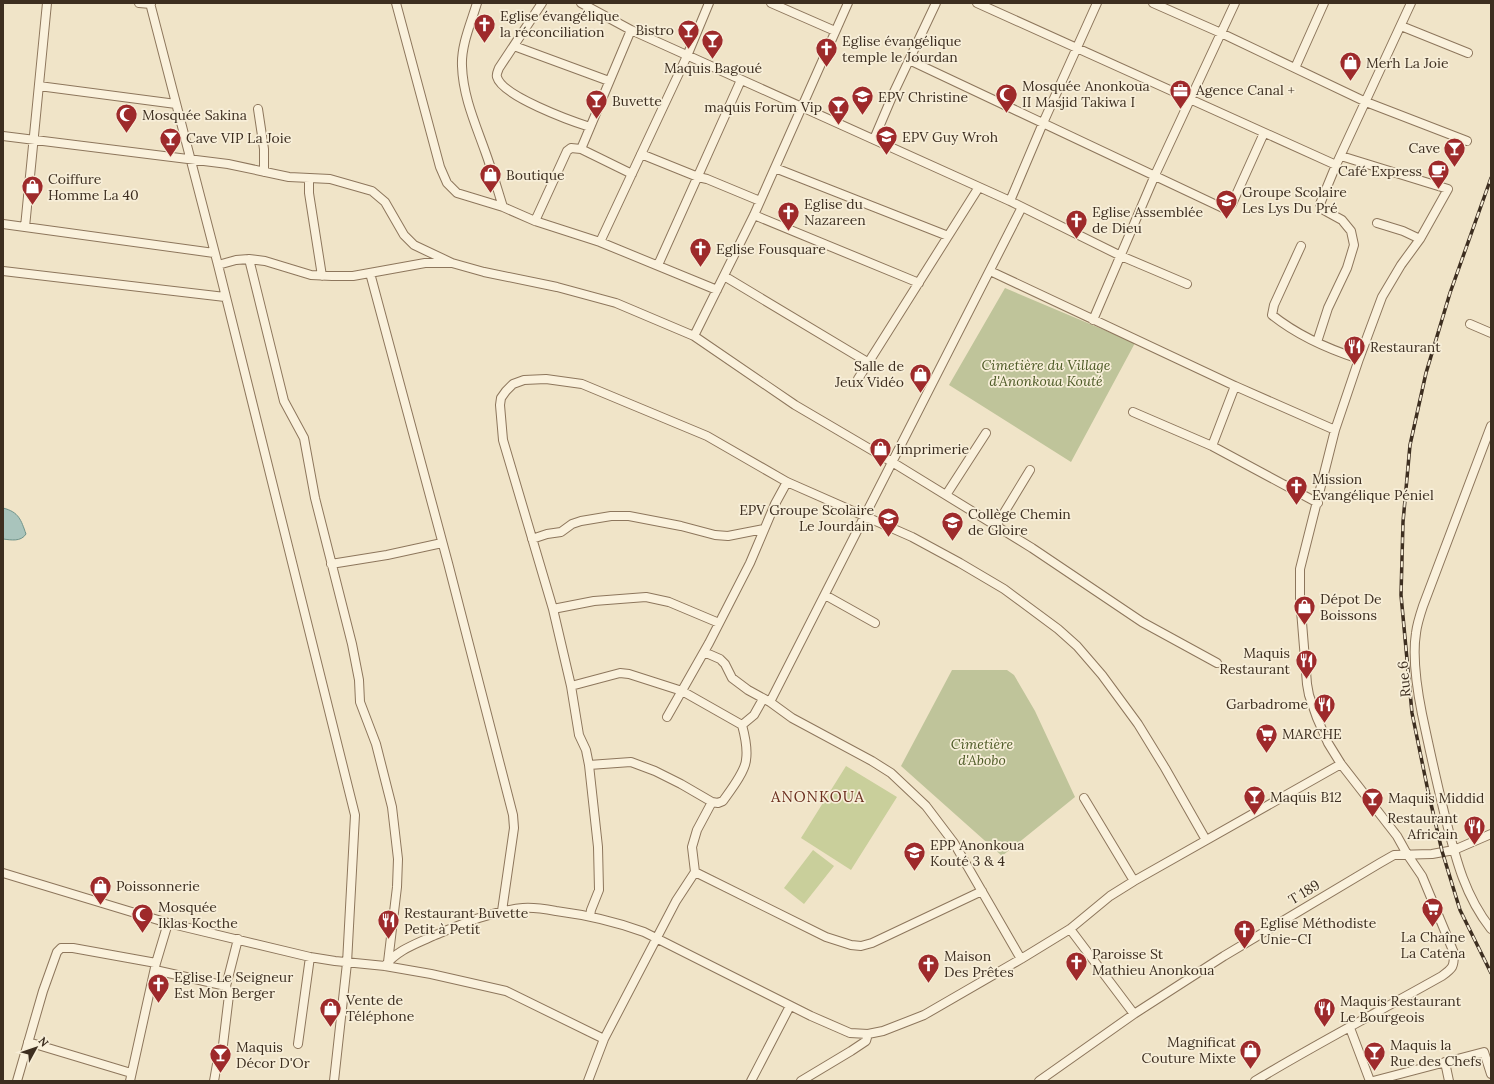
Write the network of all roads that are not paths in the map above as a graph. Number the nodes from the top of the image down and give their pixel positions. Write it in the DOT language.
graph roads {
  1 [pos="47,3"];
  2 [pos="138,3"];
  3 [pos="396,3"];
  4 [pos="477,3"];
  5 [pos="542,3"];
  6 [pos="581,3"];
  7 [pos="709,3"];
  8 [pos="771,3"];
  9 [pos="848,3"];
  10 [pos="936,3"];
  11 [pos="977,3"];
  12 [pos="1097,3"];
  13 [pos="1153,3"];
  14 [pos="1235,3"];
  15 [pos="1324,3"];
  16 [pos="1411,3"];
  17 [pos="151,4"];
  18 [pos="1400,26"];
  19 [pos="631,30"];
  20 [pos="835,31"];
  21 [pos="1221,33"];
  22 [pos="514,46"];
  23 [pos="1076,47"];
  24 [pos="1468,53"];
  25 [pos="687,56"];
  26 [pos="909,60"];
  27 [pos="1295,68"];
  28 [pos="741,80"];
  29 [pos="609,81"];
  30 [pos="39,86"];
  31 [pos="1189,100"];
  32 [pos="1366,102"];
  33 [pos="176,104"];
  34 [pos="802,108"];
  35 [pos="258,109"];
  36 [pos="1042,123"];
  37 [pos="590,128"];
  38 [pos="1264,133"];
  39 [pos="3,136"];
  40 [pos="874,139"];
  41 [pos="34,140"];
  42 [pos="1467,141"];
  43 [pos="581,149"];
  44 [pos="641,154"];
  45 [pos="1342,156"];
  46 [pos="190,158"];
  47 [pos="1336,165"];
  48 [pos="775,168"];
  49 [pos="264,172"];
  50 [pos="632,174"];
  51 [pos="1155,175"];
  52 [pos="698,177"];
  53 [pos="309,178"];
  54 [pos="979,187"];
  55 [pos="760,201"];
  56 [pos="1010,201"];
  57 [pos="503,207"];
  58 [pos="1022,207"];
  59 [pos="754,216"];
  60 [pos="534,221"];
  61 [pos="1376,223"];
  62 [pos="3,224"];
  63 [pos="25,227"];
  64 [pos="948,236"];
  65 [pos="1420,238"];
  66 [pos="600,242"];
  67 [pos="1301,246"];
  68 [pos="214,252"];
  69 [pos="1121,256"];
  70 [pos="249,259"];
  71 [pos="452,264"];
  72 [pos="218,265"];
  73 [pos="658,265"];
  74 [pos="3,271"];
  75 [pos="990,271"];
  76 [pos="370,273"];
  77 [pos="322,276"];
  78 [pos="724,276"];
  79 [pos="919,283"];
  80 [pos="1187,284"];
  81 [pos="717,290"];
  82 [pos="225,297"];
  83 [pos="1093,320"];
  84 [pos="1470,324"];
  85 [pos="1491,333"];
  86 [pos="694,336"];
  87 [pos="1317,342"];
  88 [pos="1359,359"];
  89 [pos="868,364"];
  90 [pos="858,379"];
  91 [pos="1235,386"];
  92 [pos="1132,412"];
  93 [pos="1491,426"];
  94 [pos="1335,430"];
  95 [pos="986,433"];
  96 [pos="1212,446"];
  97 [pos="892,462"];
  98 [pos="1030,470"];
  99 [pos="787,482"];
  100 [pos="946,495"];
  101 [pos="1318,504"];
  102 [pos="864,516"];
  103 [pos="996,526"];
  104 [pos="764,529"];
  105 [pos="532,538"];
  106 [pos="442,543"];
  107 [pos="331,564"];
  108 [pos="825,595"];
  109 [pos="553,609"];
  110 [pos="719,623"];
  111 [pos="875,623"];
  112 [pos="704,652"];
  113 [pos="1217,663"];
  114 [pos="571,686"];
  115 [pos="682,691"];
  116 [pos="767,701"];
  117 [pos="668,717"];
  118 [pos="742,725"];
  119 [pos="1341,764"];
  120 [pos="589,765"];
  121 [pos="1084,798"];
  122 [pos="712,802"];
  123 [pos="1491,834"];
  124 [pos="1206,840"];
  125 [pos="1454,850"];
  126 [pos="1406,854"];
  127 [pos="695,872"];
  128 [pos="3,873"];
  129 [pos="1134,881"];
  130 [pos="982,891"];
  131 [pos="502,911"];
  132 [pos="590,916"];
  133 [pos="168,923"];
  134 [pos="1070,929"];
  135 [pos="1491,929"];
  136 [pos="238,939"];
  137 [pos="657,939"];
  138 [pos="310,957"];
  139 [pos="1021,959"];
  140 [pos="347,963"];
  141 [pos="387,964"];
  142 [pos="156,966"];
  143 [pos="226,986"];
  144 [pos="790,1006"];
  145 [pos="1134,1014"];
  146 [pos="1350,1028"];
  147 [pos="868,1034"];
  148 [pos="604,1039"];
  149 [pos="28,1042"];
  150 [pos="298,1044"];
  151 [pos="1445,1062"];
  152 [pos="1491,1074"];
  153 [pos="130,1077"];
  154 [pos="1259,1080"];
  155 [pos="17,1081"];
  156 [pos="214,1081"];
  157 [pos="334,1081"];
  158 [pos="588,1081"];
  159 [pos="751,1081"];
  160 [pos="801,1081"];
  161 [pos="1039,1081"];
  162 [pos="1371,1081"];
  163 [pos="1449,1081"];
  1 -- 30 [label="street"];
  2 -- 17 [label="street"];
  3 -- 57 [label="street"];
  4 -- 57 [label="street"];
  5 -- 22 [label="street"];
  6 -- 19 [label="street"];
  7 -- 25 [label="street"];
  8 -- 20 [label="street"];
  9 -- 20 [label="street"];
  10 -- 26 [label="street"];
  11 -- 23 [label="street"];
  12 -- 23 [label="street"];
  13 -- 21 [label="street"];
  14 -- 21 [label="street"];
  15 -- 27 [label="street"];
  16 -- 18 [label="street"];
  17 -- 33 [label="street"];
  18 -- 24 [label="street"];
  18 -- 32 [label="street"];
  19 -- 25 [label="street"];
  19 -- 29 [label="street"];
  20 -- 34 [label="street"];
  21 -- 27 [label="street"];
  21 -- 31 [label="street"];
  22 -- 29 [label="street"];
  22 -- 37 [label="street"];
  23 -- 31 [label="street"];
  23 -- 36 [label="street"];
  25 -- 28 [label="street"];
  25 -- 44 [label="street"];
  26 -- 36 [label="street"];
  26 -- 40 [label="street"];
  27 -- 32 [label="street"];
  28 -- 34 [label="street"];
  28 -- 52 [label="street"];
  29 -- 37 [label="street"];
  30 -- 33 [label="street"];
  30 -- 41 [label="street"];
  31 -- 38 [label="street"];
  31 -- 51 [label="street"];
  32 -- 42 [label="street"];
  32 -- 45 [label="street"];
  33 -- 46 [label="street"];
  34 -- 40 [label="street"];
  34 -- 48 [label="street"];
  35 -- 49 [label="street"];
  36 -- 51 [label="street"];
  36 -- 56 [label="street"];
  37 -- 43 [label="street"];
  38 -- 47 [label="street"];
  38 -- 51 [label="street"];
  39 -- 41 [label="street"];
  40 -- 54 [label="street"];
  41 -- 46 [label="street"];
  41 -- 63 [label="street"];
  43 -- 50 [label="street"];
  43 -- 60 [label="street"];
  44 -- 50 [label="street"];
  44 -- 52 [label="street"];
  45 -- 47 [label="street"];
  45 -- 65 [label="street"];
  46 -- 49 [label="street"];
  46 -- 68 [label="street"];
  47 -- 87 [label="street"];
  48 -- 55 [label="street"];
  48 -- 64 [label="street"];
  49 -- 53 [label="street"];
  50 -- 66 [label="street"];
  51 -- 69 [label="street"];
  52 -- 55 [label="street"];
  52 -- 73 [label="street"];
  53 -- 71 [label="street"];
  53 -- 77 [label="street"];
  54 -- 56 [label="street"];
  54 -- 64 [label="street"];
  55 -- 59 [label="street"];
  56 -- 58 [label="street"];
  57 -- 60 [label="street"];
  58 -- 69 [label="street"];
  58 -- 75 [label="street"];
  59 -- 78 [label="street"];
  59 -- 79 [label="street"];
  60 -- 66 [label="street"];
  61 -- 65 [label="street"];
  62 -- 63 [label="street"];
  63 -- 68 [label="street"];
  64 -- 79 [label="street"];
  65 -- 88 [label="street"];
  66 -- 73 [label="street"];
  67 -- 87 [label="street"];
  68 -- 72 [label="street"];
  69 -- 80 [label="street"];
  69 -- 83 [label="street"];
  70 -- 72 [label="street"];
  70 -- 77 [label="street"];
  70 -- 107 [label="street"];
  71 -- 76 [label="street"];
  71 -- 86 [label="street"];
  72 -- 82 [label="street"];
  73 -- 81 [label="street"];
  74 -- 82 [label="street"];
  75 -- 83 [label="street"];
  75 -- 97 [label="street"];
  76 -- 77 [label="street"];
  76 -- 106 [label="street"];
  78 -- 81 [label="street"];
  78 -- 89 [label="street"];
  79 -- 89 [label="street"];
  81 -- 86 [label="street"];
  82 -- 140 [label="street"];
  83 -- 91 [label="street"];
  84 -- 85 [label="street"];
  86 -- 97 [label="street"];
  87 -- 88 [label="street"];
  88 -- 94 [label="street"];
  89 -- 90 [label="street"];
  91 -- 94 [label="street"];
  91 -- 96 [label="street"];
  92 -- 96 [label="street"];
  93 -- 125 [label="street, Rue 6"];
  94 -- 101 [label="street"];
  95 -- 100 [label="street"];
  96 -- 101 [label="street"];
  97 -- 100 [label="street"];
  97 -- 102 [label="street"];
  98 -- 103 [label="street"];
  99 -- 102 [label="street"];
  99 -- 104 [label="street"];
  99 -- 105 [label="street"];
  100 -- 103 [label="street"];
  101 -- 119 [label="street"];
  102 -- 108 [label="street"];
  102 -- 124 [label="street"];
  103 -- 113 [label="street"];
  104 -- 105 [label="street"];
  104 -- 110 [label="street"];
  105 -- 109 [label="street"];
  106 -- 107 [label="street"];
  106 -- 131 [label="street"];
  107 -- 141 [label="street"];
  108 -- 111 [label="street"];
  108 -- 116 [label="street"];
  109 -- 110 [label="street"];
  109 -- 114 [label="street"];
  110 -- 112 [label="street"];
  112 -- 115 [label="street"];
  112 -- 116 [label="street"];
  114 -- 115 [label="street"];
  114 -- 120 [label="street"];
  115 -- 117 [label="street"];
  115 -- 118 [label="street"];
  116 -- 118 [label="street"];
  116 -- 130 [label="street"];
  118 -- 122 [label="street"];
  119 -- 124 [label="street"];
  119 -- 126 [label="street"];
  120 -- 122 [label="street"];
  120 -- 132 [label="street"];
  121 -- 129 [label="street"];
  122 -- 127 [label="street"];
  123 -- 125 [label="street, T 189"];
  124 -- 129 [label="street"];
  125 -- 126 [label="street, T 189"];
  125 -- 135 [label="street, Rue 6"];
  126 -- 145 [label="street, T 189"];
  126 -- 146 [label="street"];
  127 -- 130 [label="street"];
  127 -- 137 [label="street"];
  128 -- 133 [label="street"];
  129 -- 134 [label="street"];
  130 -- 139 [label="street"];
  131 -- 132 [label="street"];
  131 -- 141 [label="street"];
  132 -- 137 [label="street"];
  133 -- 136 [label="street"];
  133 -- 142 [label="street"];
  134 -- 139 [label="street"];
  134 -- 145 [label="street"];
  136 -- 138 [label="street"];
  136 -- 143 [label="street"];
  137 -- 144 [label="street"];
  137 -- 148 [label="street"];
  138 -- 140 [label="street"];
  138 -- 150 [label="street"];
  139 -- 147 [label="street"];
  140 -- 141 [label="street"];
  140 -- 157 [label="street"];
  141 -- 148 [label="street"];
  142 -- 143 [label="street"];
  142 -- 149 [label="street"];
  142 -- 153 [label="street"];
  143 -- 156 [label="street"];
  144 -- 147 [label="street"];
  144 -- 159 [label="street"];
  145 -- 161 [label="street, T 189"];
  146 -- 154 [label="street"];
  146 -- 162 [label="street"];
  147 -- 160 [label="street"];
  148 -- 158 [label="street"];
  149 -- 153 [label="street"];
  149 -- 155 [label="street"];
  151 -- 152 [label="street"];
  151 -- 162 [label="street"];
  151 -- 163 [label="street"];
}
